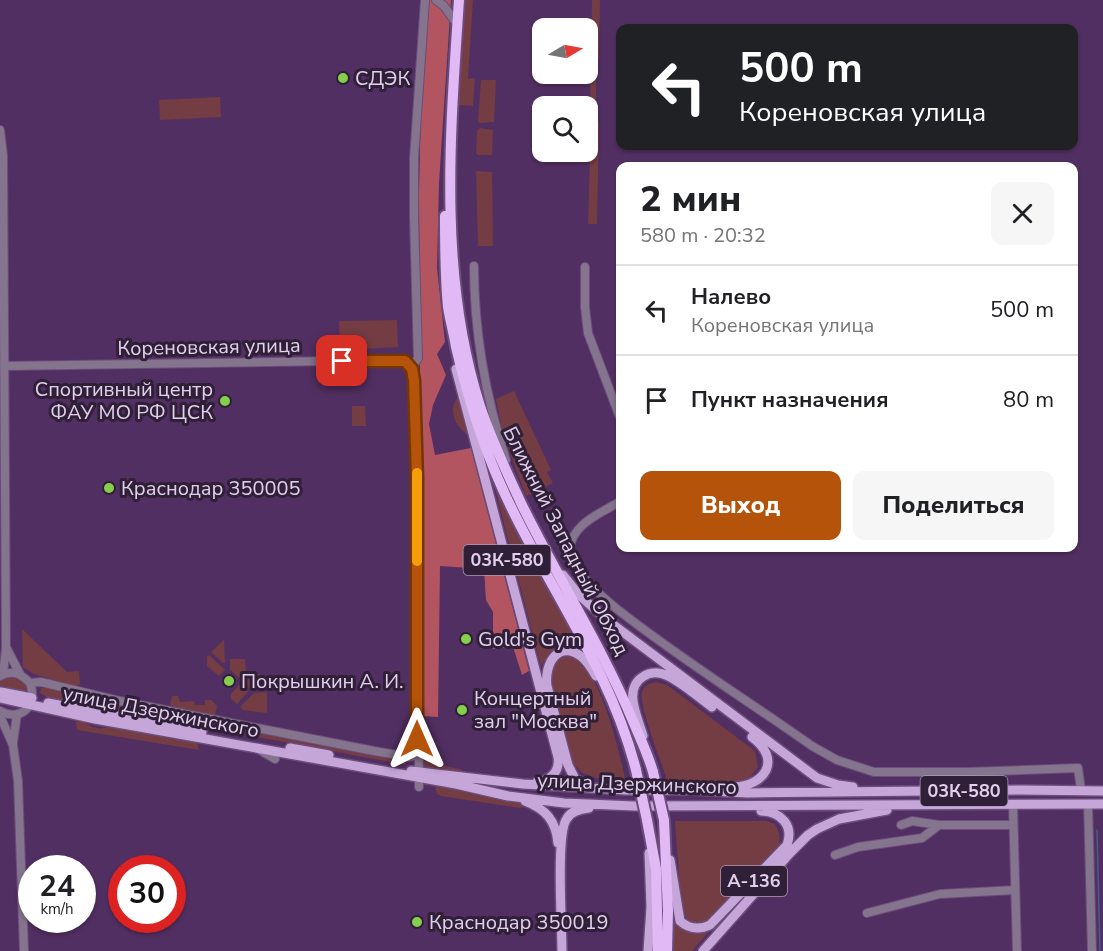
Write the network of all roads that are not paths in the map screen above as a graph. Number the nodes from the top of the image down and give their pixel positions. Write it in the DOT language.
graph roads {
  1 [pos="425,0"];
  2 [pos="436,0"];
  3 [pos="457,0"];
  4 [pos="454,21"];
  5 [pos="0,130"];
  6 [pos="1,154"];
  7 [pos="1,176"];
  8 [pos="474,266"];
  9 [pos="585,267"];
  10 [pos="448,310"];
  11 [pos="4,366"];
  12 [pos="412,369"];
  13 [pos="616,407"];
  14 [pos="515,490"];
  15 [pos="616,504"];
  16 [pos="548,564"];
  17 [pos="6,648"];
  18 [pos="20,674"];
  19 [pos="1,675"];
  20 [pos="30,683"];
  21 [pos="0,692"];
  22 [pos="0,698"];
  23 [pos="31,701"];
  24 [pos="616,707"];
  25 [pos="0,711"];
  26 [pos="17,714"];
  27 [pos="0,716"];
  28 [pos="13,745"];
  29 [pos="259,749"];
  30 [pos="417,755"];
  31 [pos="275,759"];
  32 [pos="652,766"];
  33 [pos="418,779"];
  34 [pos="523,784"];
  35 [pos="600,789"];
  36 [pos="693,790"];
  37 [pos="1081,790"];
  38 [pos="1103,791"];
  39 [pos="906,792"];
  40 [pos="508,796"];
  41 [pos="1088,804"];
  42 [pos="1103,804"];
  43 [pos="944,805"];
  44 [pos="1013,805"];
  45 [pos="634,806"];
  46 [pos="675,806"];
  47 [pos="647,824"];
  48 [pos="665,825"];
  49 [pos="901,825"];
  50 [pos="939,825"];
  51 [pos="1013,825"];
  52 [pos="835,855"];
  53 [pos="1015,890"];
  54 [pos="867,913"];
  55 [pos="24,951"];
  56 [pos="560,951"];
  57 [pos="648,951"];
  58 [pos="658,951"];
  59 [pos="667,951"];
  60 [pos="703,951"];
  61 [pos="1017,951"];
  62 [pos="1092,951"];
  1 -- 2 [label="street"];
  1 -- 12 [label="street"];
  2 -- 4 [label="street"];
  3 -- 4 [label="highway, 03К-580"];
  3 -- 14 [label="highway, Ближний Западный Обход / 03К-580"];
  4 -- 10 [label="highway, 03К-580"];
  5 -- 6 [label="street"];
  6 -- 7 [label="street"];
  7 -- 11 [label="street"];
  8 -- 14 [label="street"];
  9 -- 13 [label="street"];
  10 -- 16 [label="highway, 03К-580"];
  10 -- 34 [label="main road, 03К-580"];
  11 -- 12 [label="street, Кореновская улица"];
  11 -- 17 [label="street"];
  12 -- 30 [label="street"];
  14 -- 16 [label="highway, Ближний Западный Обход / 03К-580"];
  15 -- 37 [label="street"];
  16 -- 24 [label="highway"];
  16 -- 32 [label="highway, Ближний Западный Обход / А-136"];
  16 -- 39 [label="main road"];
  17 -- 18 [label="street"];
  17 -- 19 [label="street"];
  18 -- 19 [label="street"];
  18 -- 20 [label="street"];
  20 -- 23 [label="street"];
  20 -- 30 [label="street, улица Дзержинского"];
  21 -- 23 [label="main road, улица Дзержинского"];
  22 -- 23 [label="main road, улица Дзержинского"];
  23 -- 26 [label="street"];
  23 -- 29 [label="main road, улица Дзержинского"];
  23 -- 33 [label="main road, улица Дзержинского"];
  24 -- 35 [label="main road"];
  24 -- 47 [label="highway, bridge"];
  25 -- 26 [label="street"];
  26 -- 28 [label="street"];
  27 -- 28 [label="street"];
  28 -- 55 [label="street"];
  29 -- 31 [label="street"];
  29 -- 33 [label="main road, улица Дзержинского"];
  30 -- 33 [label="street"];
  32 -- 36 [label="main road, А-136"];
  32 -- 48 [label="highway, А-136, bridge"];
  33 -- 34 [label="main road, улица Дзержинского / 03К-580"];
  33 -- 40 [label="main road, улица Дзержинского"];
  34 -- 35 [label="main road, улица Дзержинского / 03К-580"];
  35 -- 36 [label="main road, улица Дзержинского / 03К-580"];
  36 -- 39 [label="main road, улица Дзержинского / 03К-580"];
  37 -- 38 [label="main road, улица Дзержинского / 03К-580"];
  37 -- 39 [label="main road, улица Дзержинского / 03К-580"];
  40 -- 45 [label="main road, улица Дзержинского / 03К-580"];
  40 -- 56 [label="main road"];
  41 -- 42 [label="main road, улица Дзержинского / 03К-580"];
  41 -- 44 [label="main road, улица Дзержинского / 03К-580"];
  41 -- 62 [label="street"];
  43 -- 44 [label="main road, улица Дзержинского / 03К-580"];
  43 -- 46 [label="main road, улица Дзержинского / 03К-580"];
  43 -- 60 [label="main road, А-136"];
  44 -- 51 [label="street"];
  45 -- 46 [label="main road, улица Дзержинского / 03К-580"];
  45 -- 56 [label="main road"];
  46 -- 48 [label="main road, А-136"];
  47 -- 57 [label="main road"];
  47 -- 58 [label="highway"];
  48 -- 59 [label="highway, А-136"];
  49 -- 50 [label="street"];
  50 -- 51 [label="street"];
  50 -- 52 [label="street"];
  51 -- 53 [label="street"];
  53 -- 54 [label="street"];
  53 -- 61 [label="street"];
}
